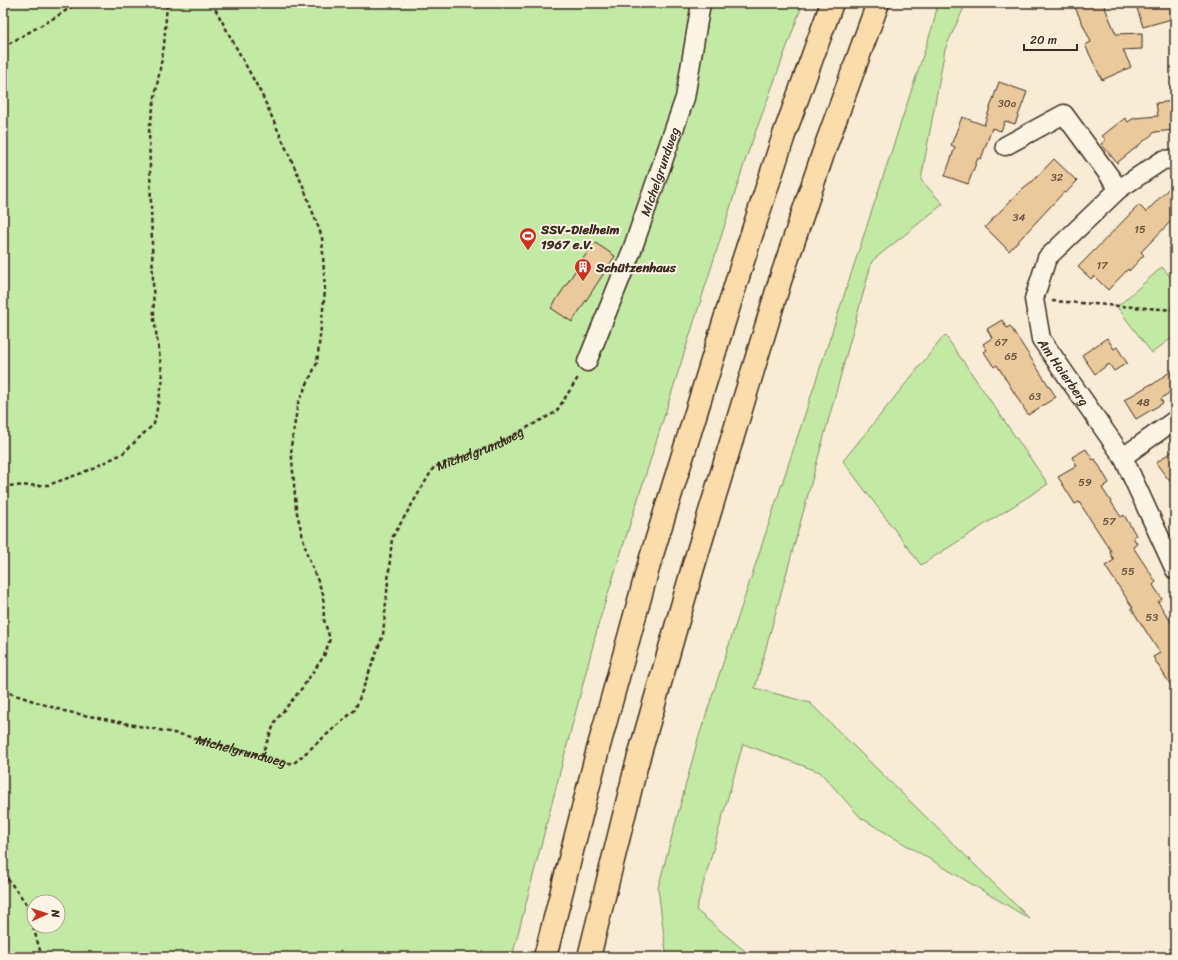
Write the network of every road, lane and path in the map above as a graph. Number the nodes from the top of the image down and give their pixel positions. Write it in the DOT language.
graph roads {
  1 [pos="78,3"];
  2 [pos="167,3"];
  3 [pos="212,3"];
  4 [pos="701,3"];
  5 [pos="832,3"];
  6 [pos="878,3"];
  7 [pos="3,47"];
  8 [pos="1005,146"];
  9 [pos="1175,159"];
  10 [pos="1119,189"];
  11 [pos="1034,299"];
  12 [pos="1175,310"];
  13 [pos="587,362"];
  14 [pos="1175,420"];
  15 [pos="1123,457"];
  16 [pos="3,486"];
  17 [pos="1175,570"];
  18 [pos="3,691"];
  19 [pos="261,756"];
  20 [pos="3,873"];
  21 [pos="42,957"];
  22 [pos="545,957"];
  23 [pos="588,957"];
  1 -- 7 [label="path"];
  2 -- 16 [label="path"];
  3 -- 19 [label="path"];
  4 -- 13 [label="street, Michelgrundweg"];
  5 -- 22 [label="highway"];
  6 -- 23 [label="highway"];
  8 -- 10 [label="street"];
  9 -- 10 [label="street, Am Haierberg"];
  10 -- 11 [label="street, Am Haierberg"];
  11 -- 12 [label="path"];
  11 -- 15 [label="street, Am Haierberg"];
  13 -- 19 [label="path, Michelgrundweg"];
  14 -- 15 [label="street"];
  15 -- 17 [label="street, Am Haierberg"];
  18 -- 19 [label="path, Michelgrundweg"];
  20 -- 21 [label="path"];
}
